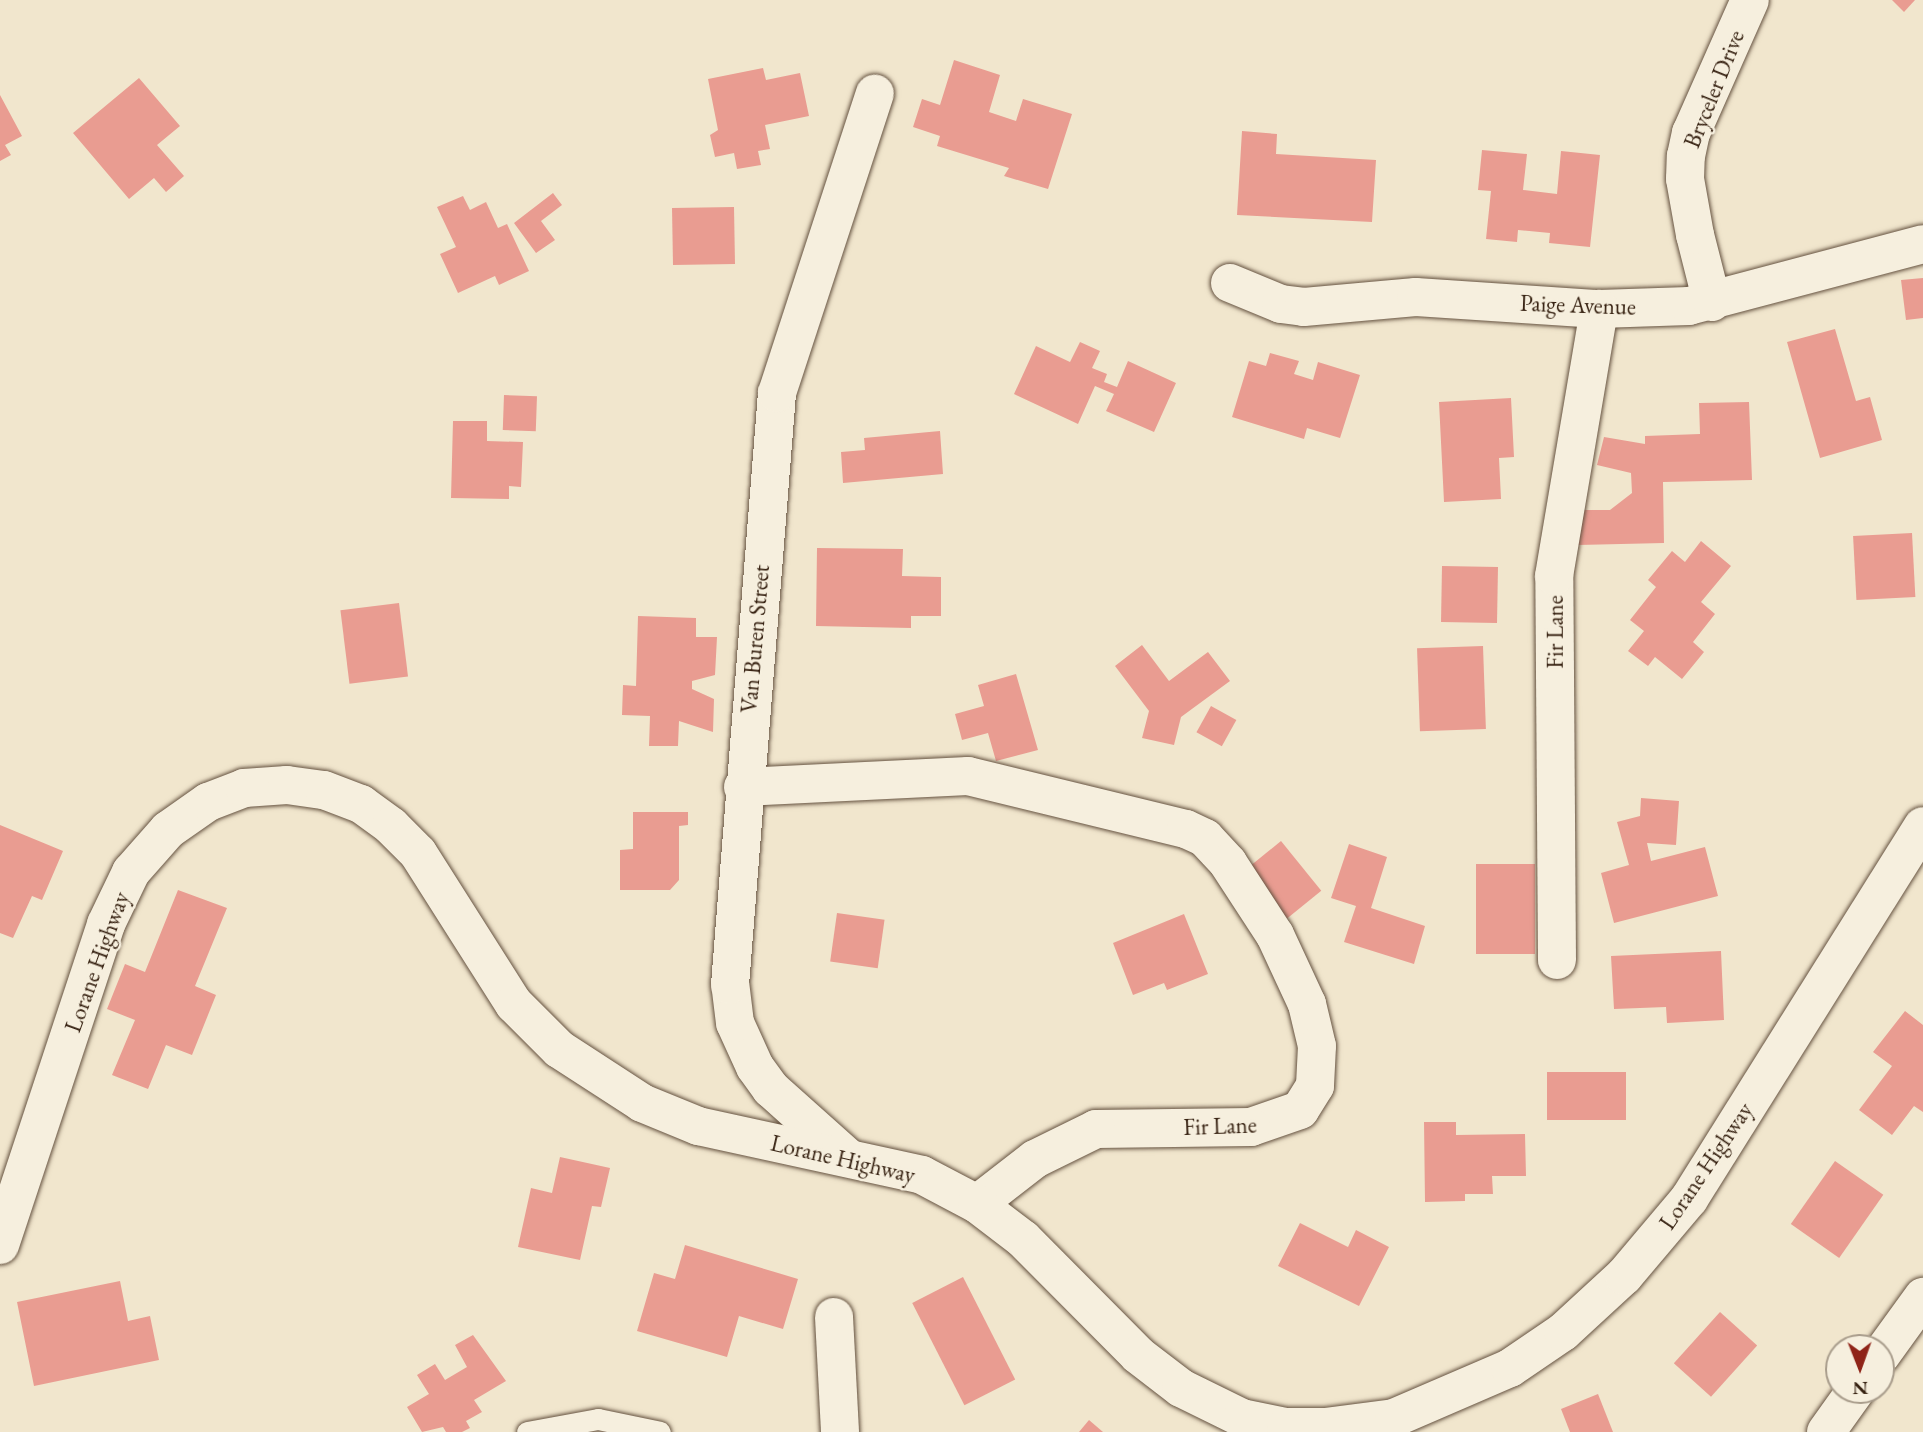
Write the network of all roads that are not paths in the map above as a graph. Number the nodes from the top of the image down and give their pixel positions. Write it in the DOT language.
graph roads {
  1 [pos="1750,0"];
  2 [pos="875,94"];
  3 [pos="1923,244"];
  4 [pos="1230,283"];
  5 [pos="1712,302"];
  6 [pos="1599,309"];
  7 [pos="743,787"];
  8 [pos="1923,827"];
  9 [pos="1557,960"];
  10 [pos="846,1156"];
  11 [pos="977,1204"];
  12 [pos="0,1245"];
  13 [pos="1923,1297"];
  14 [pos="834,1317"];
  15 [pos="1895,1336"];
  16 [pos="1846,1404"];
  17 [pos="527,1432"];
  18 [pos="660,1432"];
  19 [pos="841,1432"];
  20 [pos="1826,1432"];
  1 -- 5 [label="street, Bryceler Drive"];
  2 -- 7 [label="street, Van Buren Street"];
  3 -- 5 [label="street, Paige Avenue"];
  4 -- 6 [label="street, Paige Avenue"];
  5 -- 6 [label="street, Paige Avenue"];
  6 -- 9 [label="street, Fir Lane"];
  7 -- 10 [label="street, Van Buren Street"];
  7 -- 11 [label="street, Fir Lane"];
  8 -- 11 [label="street, Lorane Highway"];
  10 -- 11 [label="street, Lorane Highway"];
  10 -- 12 [label="street, Lorane Highway"];
  13 -- 15 [label="street"];
  14 -- 19 [label="street"];
  16 -- 20 [label="street"];
  17 -- 18 [label="lane"];
}
